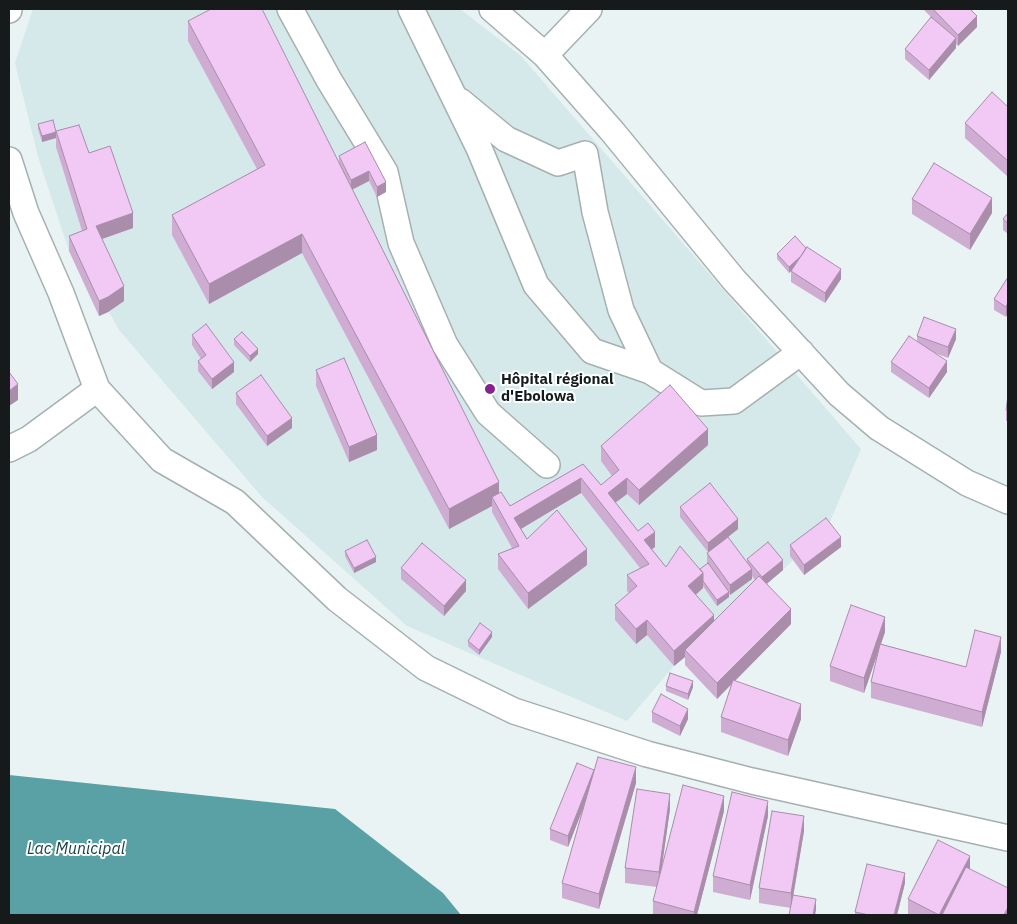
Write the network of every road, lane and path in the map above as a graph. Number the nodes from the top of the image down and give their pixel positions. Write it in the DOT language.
graph roads {
  1 [pos="290,9"];
  2 [pos="411,9"];
  3 [pos="492,9"];
  4 [pos="590,9"];
  5 [pos="545,55"];
  6 [pos="453,95"];
  7 [pos="9,160"];
  8 [pos="801,352"];
  9 [pos="650,371"];
  10 [pos="97,389"];
  11 [pos="9,449"];
  12 [pos="548,465"];
  13 [pos="1008,501"];
  14 [pos="1008,838"];
  1 -- 12 [label="street"];
  2 -- 6 [label="street"];
  3 -- 5 [label="street"];
  4 -- 5 [label="street"];
  5 -- 8 [label="street"];
  6 -- 9 [label="street"];
  6 -- 9 [label="street"];
  7 -- 10 [label="street"];
  8 -- 9 [label="street"];
  8 -- 13 [label="street"];
  10 -- 11 [label="street"];
  10 -- 14 [label="street"];
}
